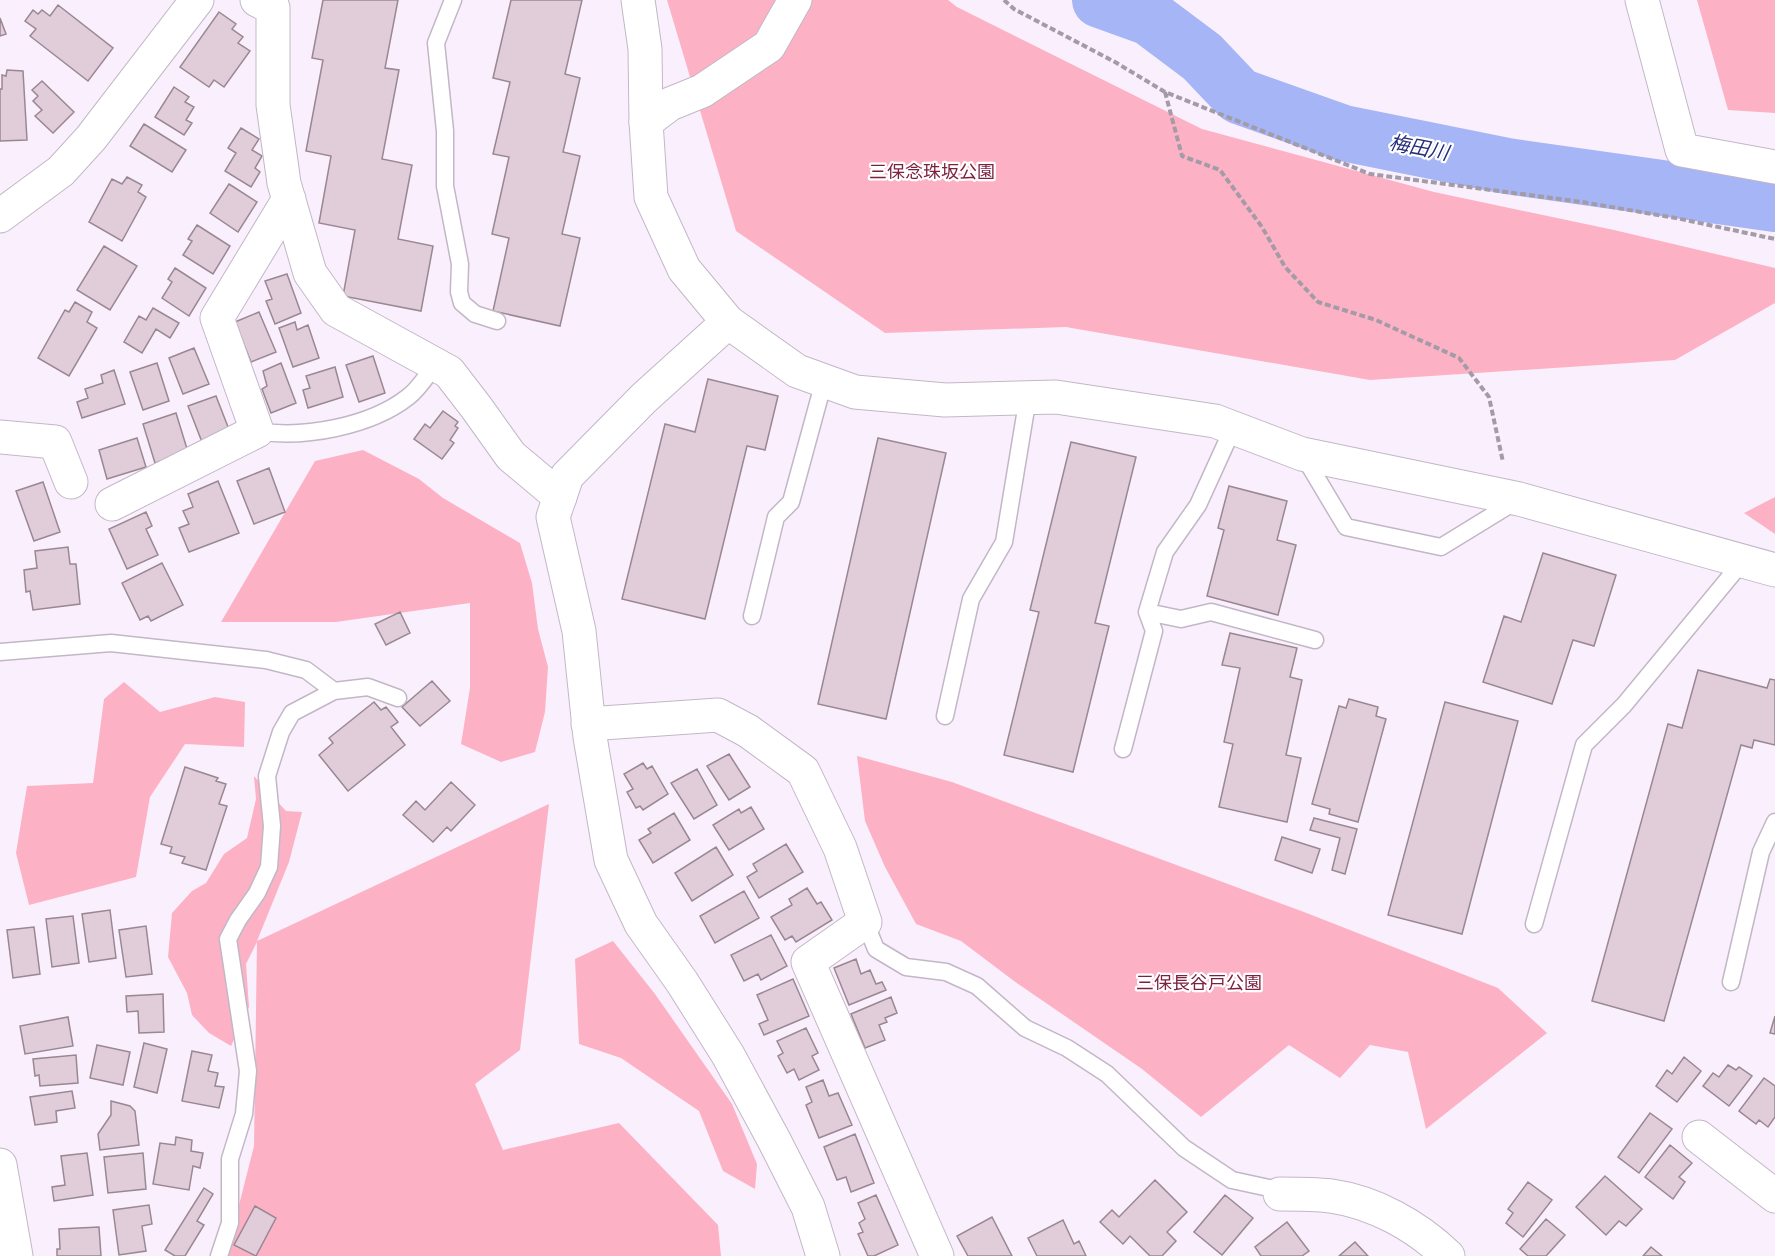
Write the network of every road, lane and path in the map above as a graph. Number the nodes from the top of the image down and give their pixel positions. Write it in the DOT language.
graph roads {
  1 [pos="197,0"];
  2 [pos="257,0"];
  3 [pos="453,0"];
  4 [pos="638,0"];
  5 [pos="795,0"];
  6 [pos="1004,0"];
  7 [pos="1642,0"];
  8 [pos="1165,92"];
  9 [pos="646,122"];
  10 [pos="1775,167"];
  11 [pos="289,200"];
  12 [pos="0,216"];
  13 [pos="1775,238"];
  14 [pos="497,321"];
  15 [pos="728,322"];
  16 [pos="435,365"];
  17 [pos="824,381"];
  18 [pos="1028,397"];
  19 [pos="1233,428"];
  20 [pos="257,431"];
  21 [pos="0,437"];
  22 [pos="1302,454"];
  23 [pos="71,482"];
  24 [pos="560,496"];
  25 [pos="1519,498"];
  26 [pos="112,504"];
  27 [pos="1743,561"];
  28 [pos="1775,570"];
  29 [pos="1147,612"];
  30 [pos="752,616"];
  31 [pos="1316,640"];
  32 [pos="0,652"];
  33 [pos="334,691"];
  34 [pos="398,698"];
  35 [pos="945,716"];
  36 [pos="588,724"];
  37 [pos="1123,749"];
  38 [pos="1775,822"];
  39 [pos="865,922"];
  40 [pos="1534,924"];
  41 [pos="1731,982"];
  42 [pos="1699,1137"];
  43 [pos="0,1165"];
  44 [pos="1280,1194"];
  45 [pos="1775,1196"];
  46 [pos="16,1256"];
  47 [pos="219,1256"];
  48 [pos="823,1256"];
  49 [pos="937,1256"];
  50 [pos="1448,1256"];
  1 -- 12 [label="street"];
  2 -- 11 [label="street"];
  3 -- 14 [label="lane"];
  4 -- 9 [label="street"];
  5 -- 9 [label="street"];
  6 -- 8 [label="path"];
  7 -- 10 [label="street"];
  8 -- 13 [label="path"];
  8 -- 25 [label="path"];
  9 -- 15 [label="street"];
  11 -- 16 [label="street"];
  11 -- 20 [label="street"];
  15 -- 17 [label="street"];
  15 -- 24 [label="street"];
  16 -- 20 [label="lane"];
  16 -- 24 [label="street"];
  17 -- 18 [label="street"];
  17 -- 30 [label="lane"];
  18 -- 19 [label="street"];
  18 -- 35 [label="lane"];
  19 -- 22 [label="street"];
  19 -- 29 [label="lane"];
  20 -- 26 [label="street"];
  21 -- 23 [label="street"];
  22 -- 25 [label="street"];
  22 -- 25 [label="lane"];
  24 -- 36 [label="street"];
  25 -- 27 [label="street"];
  27 -- 28 [label="street"];
  27 -- 40 [label="lane"];
  29 -- 31 [label="lane"];
  29 -- 37 [label="lane"];
  32 -- 33 [label="lane"];
  33 -- 34 [label="lane"];
  33 -- 47 [label="lane"];
  36 -- 39 [label="street"];
  36 -- 48 [label="street"];
  38 -- 41 [label="lane"];
  39 -- 44 [label="lane"];
  39 -- 49 [label="street"];
  42 -- 45 [label="street"];
  43 -- 46 [label="street"];
  44 -- 50 [label="street"];
}
